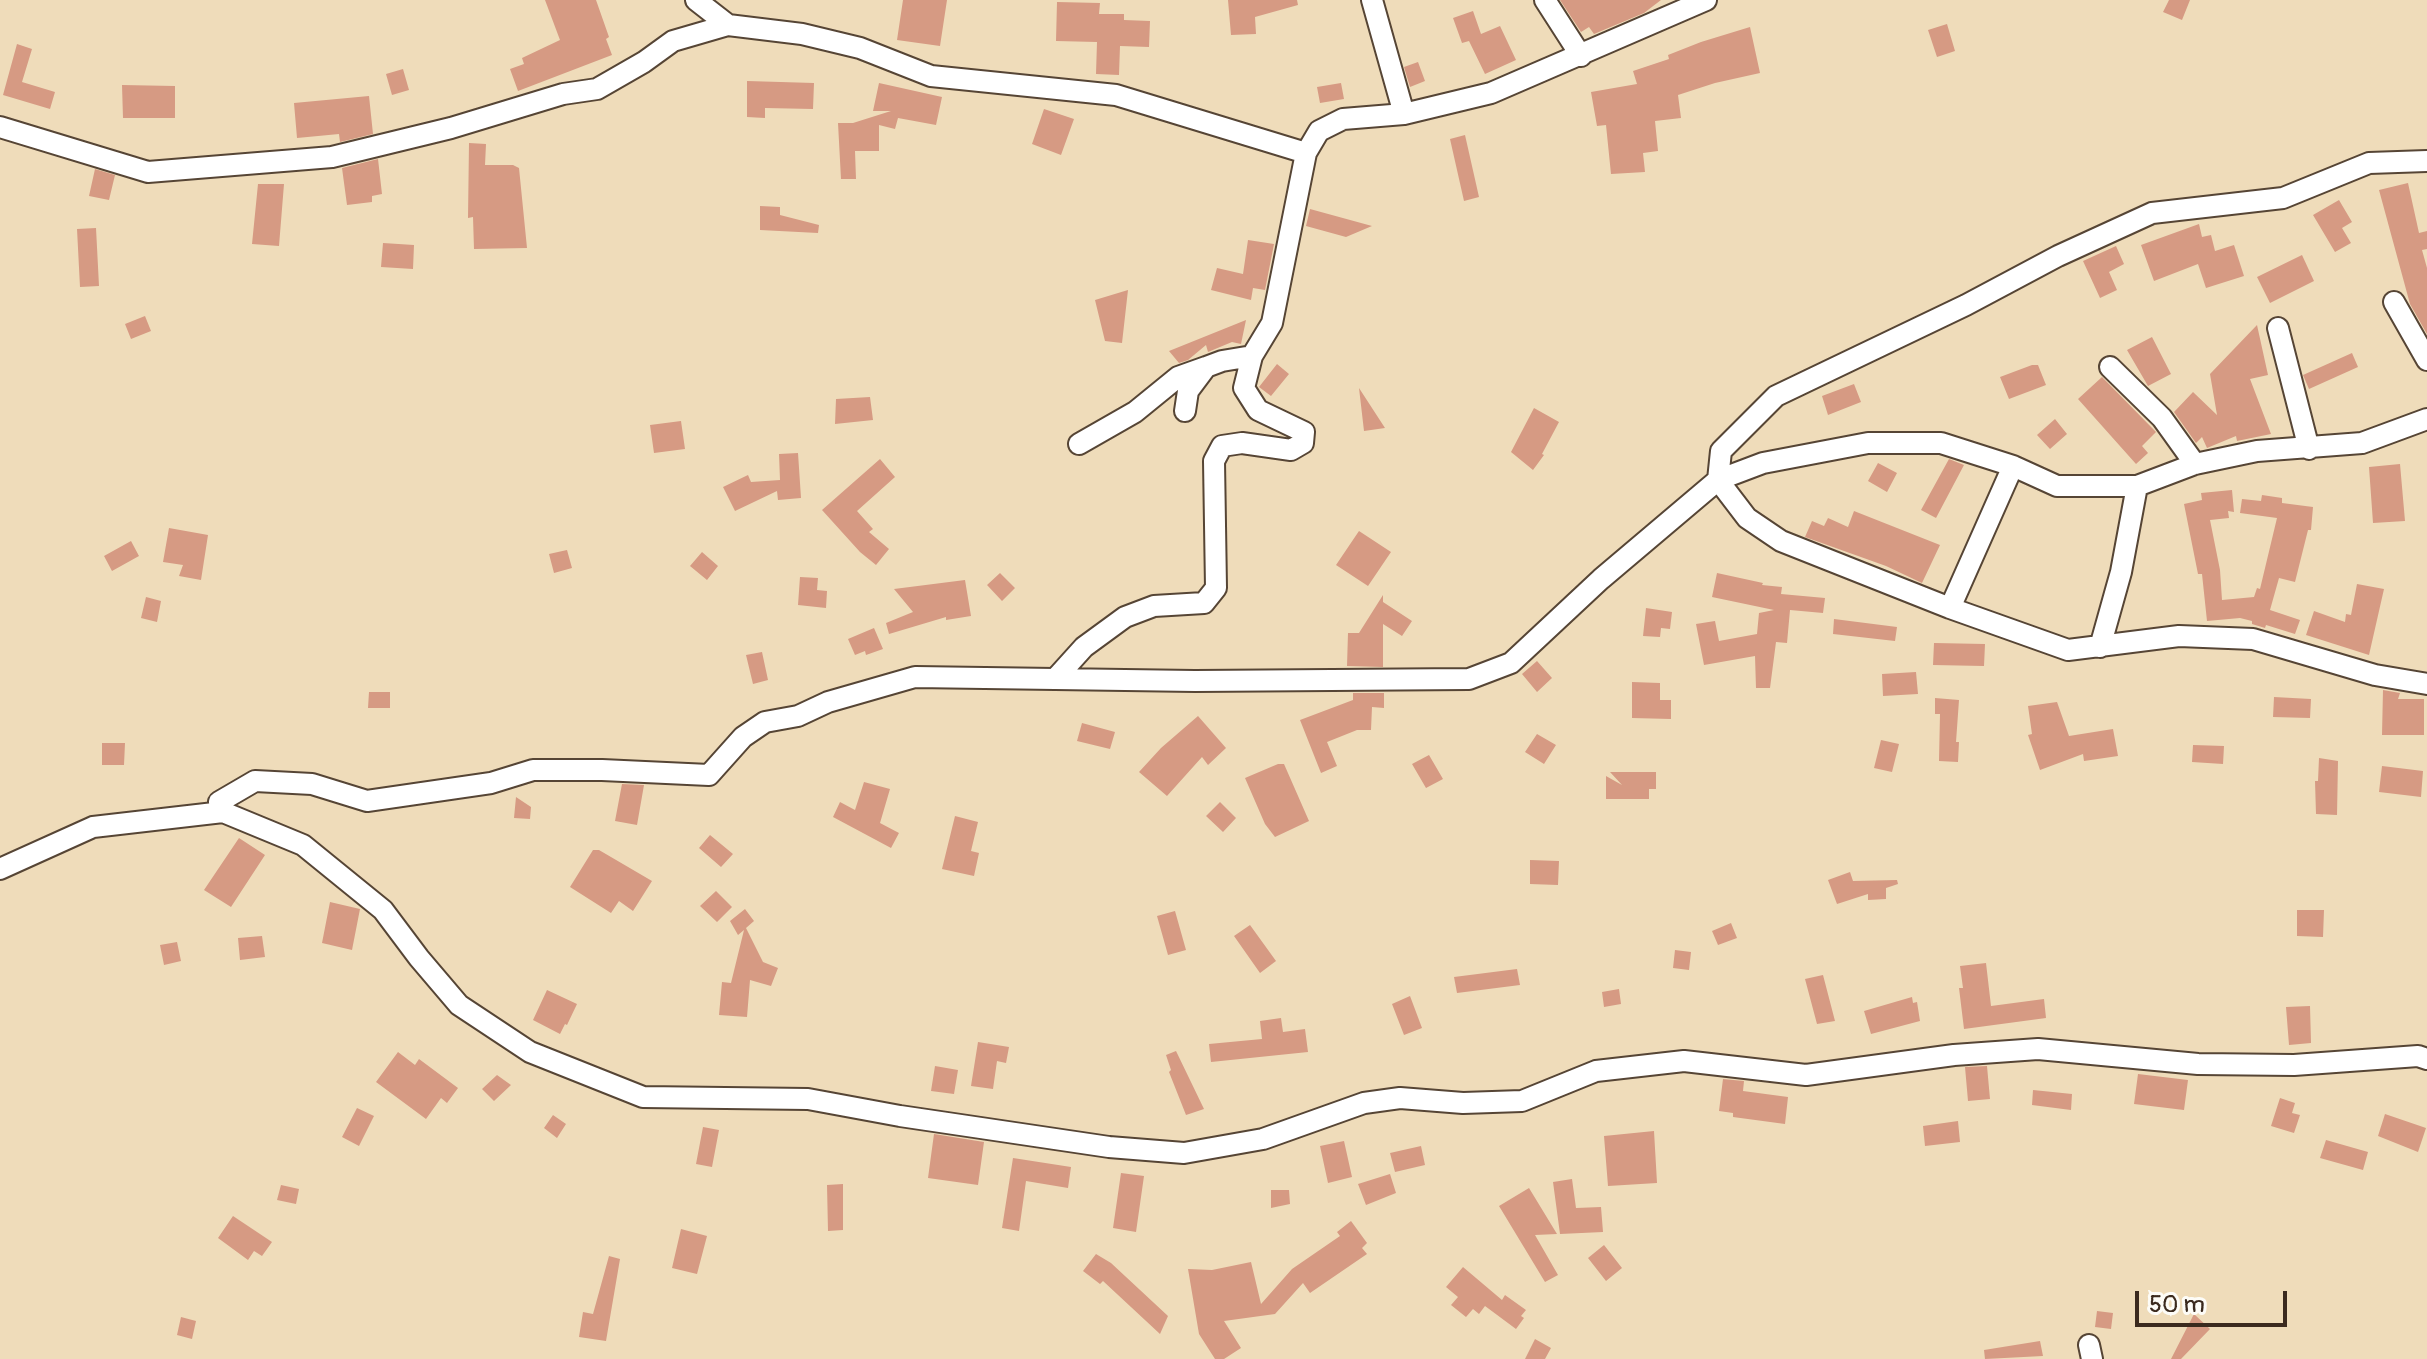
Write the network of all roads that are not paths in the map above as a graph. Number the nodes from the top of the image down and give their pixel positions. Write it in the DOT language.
graph roads {
  1 [pos="696,0"];
  2 [pos="1372,0"];
  3 [pos="1545,0"];
  4 [pos="1705,0"];
  5 [pos="728,25"];
  6 [pos="1581,56"];
  7 [pos="1404,114"];
  8 [pos="0,127"];
  9 [pos="1306,153"];
  10 [pos="2427,161"];
  11 [pos="2394,302"];
  12 [pos="2278,328"];
  13 [pos="1252,356"];
  14 [pos="2427,360"];
  15 [pos="1206,367"];
  16 [pos="2110,367"];
  17 [pos="1185,411"];
  18 [pos="2427,419"];
  19 [pos="1079,444"];
  20 [pos="2309,449"];
  21 [pos="2195,464"];
  22 [pos="2013,466"];
  23 [pos="1718,480"];
  24 [pos="2137,486"];
  25 [pos="1950,608"];
  26 [pos="2100,647"];
  27 [pos="1056,678"];
  28 [pos="2427,684"];
  29 [pos="223,812"];
  30 [pos="0,869"];
  31 [pos="2427,1059"];
  1 -- 5 [label="street"];
  2 -- 7 [label="street"];
  3 -- 6 [label="street"];
  4 -- 6 [label="street"];
  5 -- 8 [label="street"];
  5 -- 9 [label="street"];
  6 -- 7 [label="street"];
  7 -- 9 [label="street"];
  9 -- 13 [label="street"];
  10 -- 23 [label="street"];
  11 -- 14 [label="street"];
  12 -- 20 [label="street"];
  13 -- 15 [label="street"];
  13 -- 27 [label="street"];
  15 -- 17 [label="street"];
  15 -- 19 [label="street"];
  16 -- 21 [label="street"];
  18 -- 20 [label="street"];
  20 -- 21 [label="street"];
  21 -- 24 [label="street"];
  22 -- 23 [label="street"];
  22 -- 24 [label="street"];
  22 -- 25 [label="street"];
  23 -- 25 [label="street"];
  23 -- 27 [label="street"];
  24 -- 26 [label="street"];
  25 -- 26 [label="street"];
  26 -- 28 [label="street"];
  27 -- 29 [label="street"];
  29 -- 30 [label="street"];
  29 -- 31 [label="street"];
}
